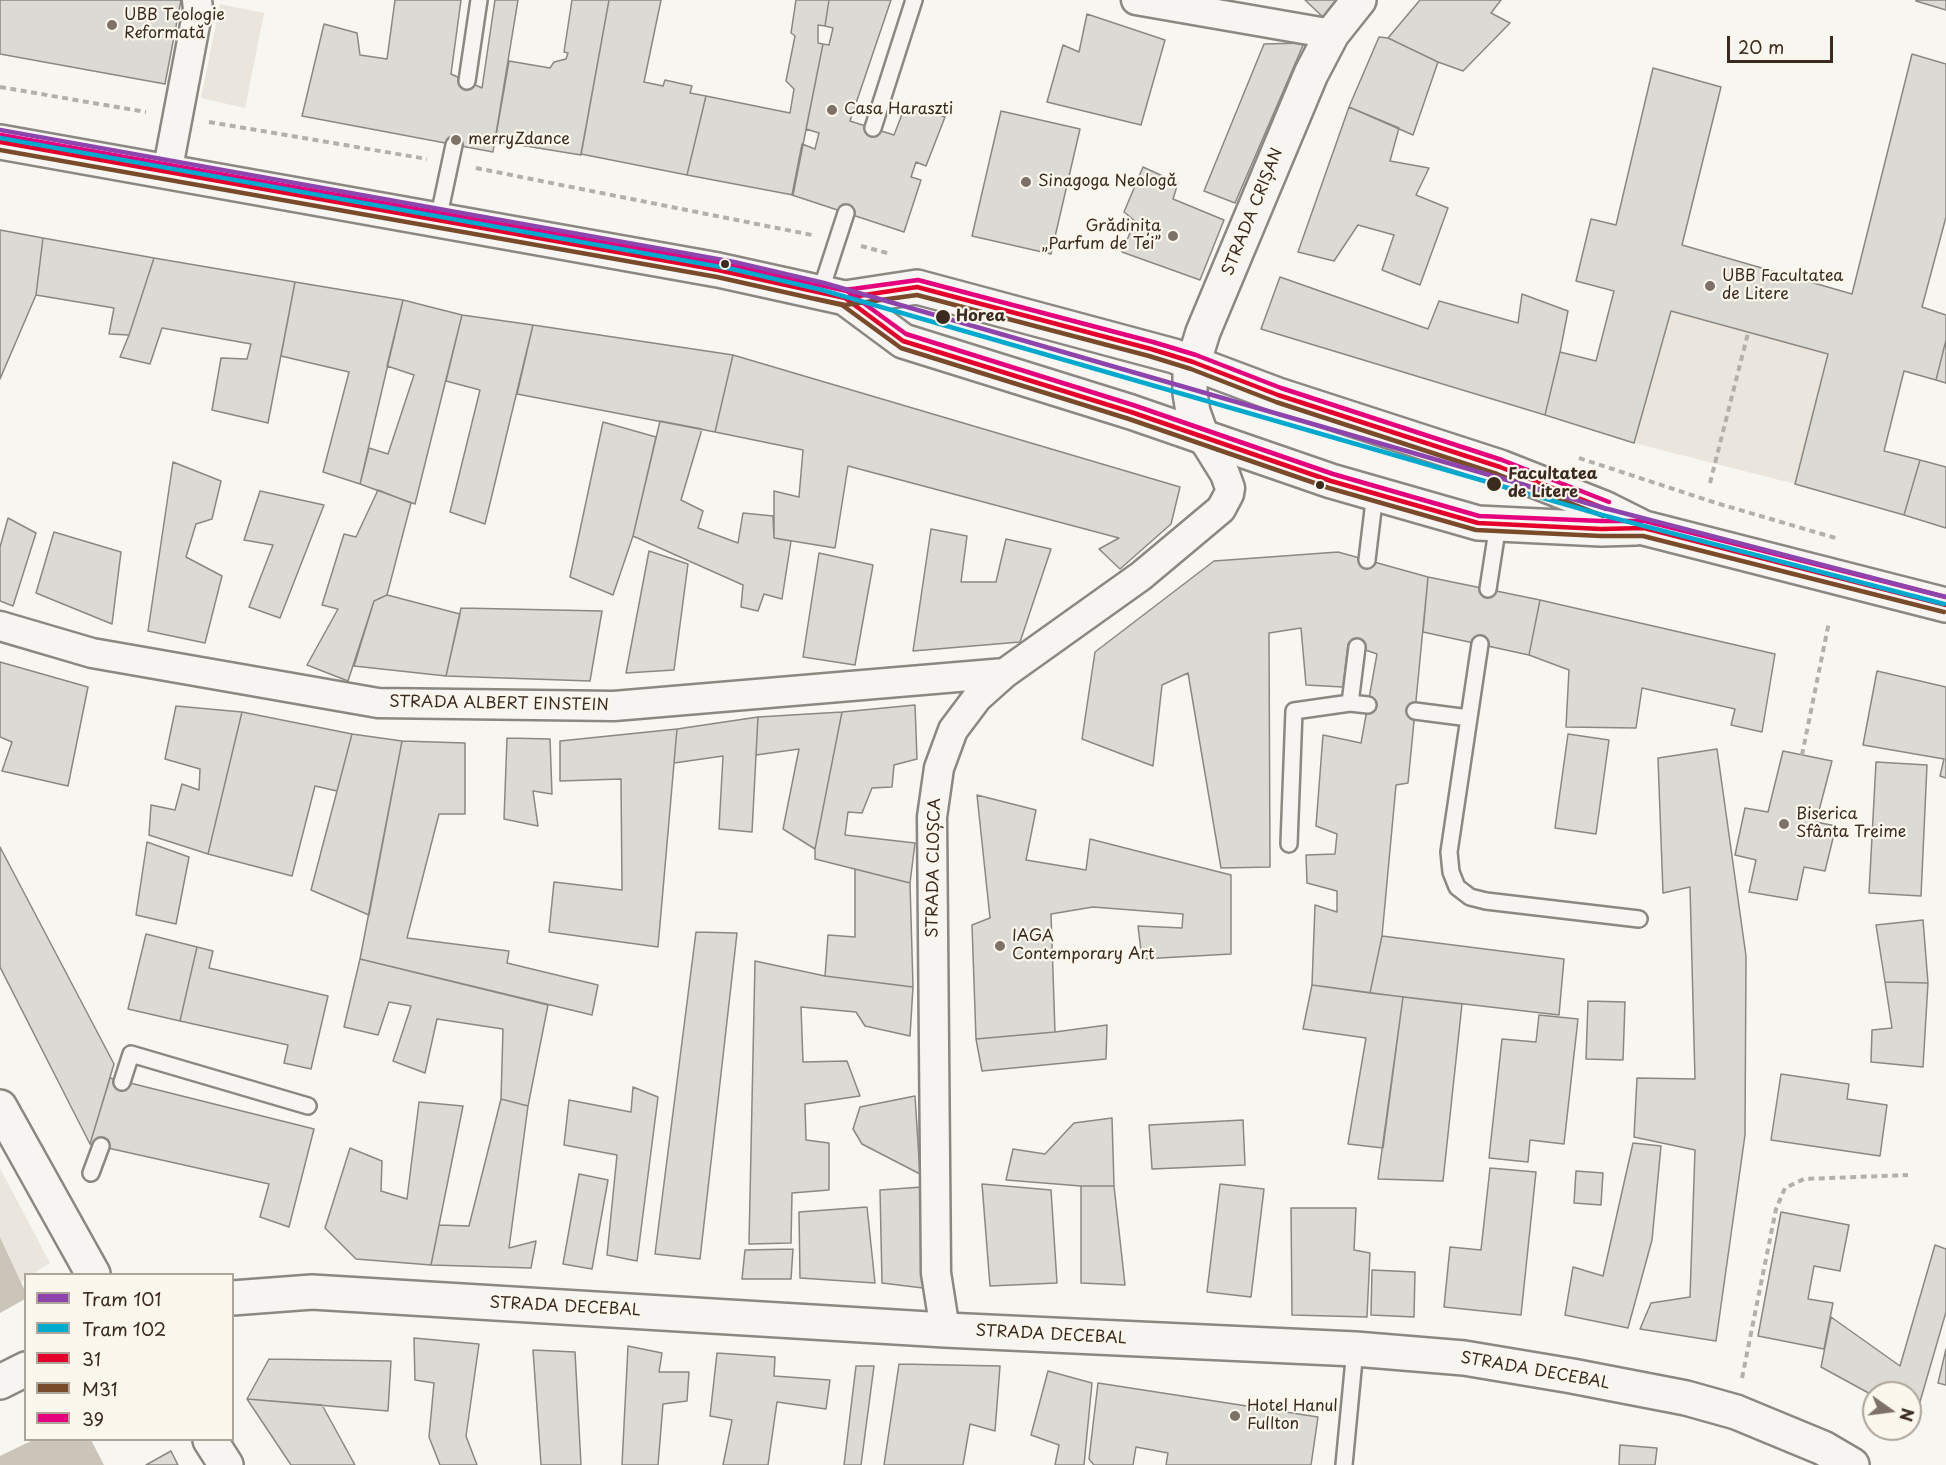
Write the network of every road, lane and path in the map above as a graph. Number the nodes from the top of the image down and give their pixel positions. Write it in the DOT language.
graph roads {
  1 [pos="197,0"];
  2 [pos="479,0"];
  3 [pos="914,0"];
  4 [pos="1136,0"];
  5 [pos="1359,0"];
  6 [pos="1332,34"];
  7 [pos="468,81"];
  8 [pos="873,128"];
  9 [pos="0,142"];
  10 [pos="454,145"];
  11 [pos="167,173"];
  12 [pos="846,213"];
  13 [pos="438,220"];
  14 [pos="833,296"];
  15 [pos="1748,333"];
  16 [pos="1193,362"];
  17 [pos="1202,437"];
  18 [pos="1710,483"];
  19 [pos="1375,494"];
  20 [pos="1497,524"];
  21 [pos="1644,528"];
  22 [pos="1367,560"];
  23 [pos="1488,590"];
  24 [pos="1946,605"];
  25 [pos="1829,622"];
  26 [pos="0,626"];
  27 [pos="1480,644"];
  28 [pos="1357,647"];
  29 [pos="1005,673"];
  30 [pos="1350,703"];
  31 [pos="1368,705"];
  32 [pos="1414,711"];
  33 [pos="1469,718"];
  34 [pos="1803,755"];
  35 [pos="1289,844"];
  36 [pos="1639,919"];
  37 [pos="122,1082"];
  38 [pos="308,1106"];
  39 [pos="0,1107"];
  40 [pos="101,1146"];
  41 [pos="91,1173"];
  42 [pos="1908,1175"];
  43 [pos="92,1273"];
  44 [pos="234,1298"];
  45 [pos="945,1330"];
  46 [pos="1355,1349"];
  47 [pos="24,1370"];
  48 [pos="0,1382"];
  49 [pos="1736,1412"];
  50 [pos="211,1441"];
  51 [pos="226,1465"];
  52 [pos="1344,1465"];
  53 [pos="1852,1465"];
  1 -- 11 [label="street"];
  2 -- 7 [label="lane"];
  3 -- 8 [label="lane"];
  4 -- 6 [label="street"];
  5 -- 6 [label="main road, STRADA CRIȘAN"];
  6 -- 16 [label="main road, STRADA CRIȘAN"];
  9 -- 11 [label="main road"];
  10 -- 13 [label="lane"];
  11 -- 13 [label="main road"];
  12 -- 14 [label="lane"];
  13 -- 14 [label="main road"];
  14 -- 16 [label="main road"];
  14 -- 17 [label="main road"];
  15 -- 18 [label="path"];
  16 -- 17 [label="main road, STRADA CRIȘAN"];
  16 -- 21 [label="main road"];
  17 -- 19 [label="main road"];
  17 -- 29 [label="street, STRADA CLOȘCA"];
  19 -- 20 [label="main road"];
  19 -- 22 [label="lane"];
  20 -- 21 [label="main road"];
  20 -- 23 [label="lane"];
  21 -- 24 [label="main road"];
  25 -- 34 [label="path"];
  26 -- 29 [label="street, STRADA ALBERT EINSTEIN"];
  27 -- 33 [label="lane"];
  28 -- 30 [label="lane"];
  29 -- 45 [label="street, STRADA CLOȘCA"];
  30 -- 31 [label="lane"];
  30 -- 35 [label="lane"];
  32 -- 33 [label="lane"];
  33 -- 36 [label="lane"];
  37 -- 38 [label="lane"];
  39 -- 43 [label="main road"];
  40 -- 41 [label="lane"];
  42 -- 49 [label="path"];
  44 -- 45 [label="main road, STRADA DECEBAL"];
  45 -- 46 [label="main road, STRADA DECEBAL"];
  46 -- 49 [label="main road, STRADA DECEBAL"];
  46 -- 52 [label="lane"];
  47 -- 48 [label="main road"];
  49 -- 53 [label="main road, STRADA DECEBAL"];
  50 -- 51 [label="main road"];
}
